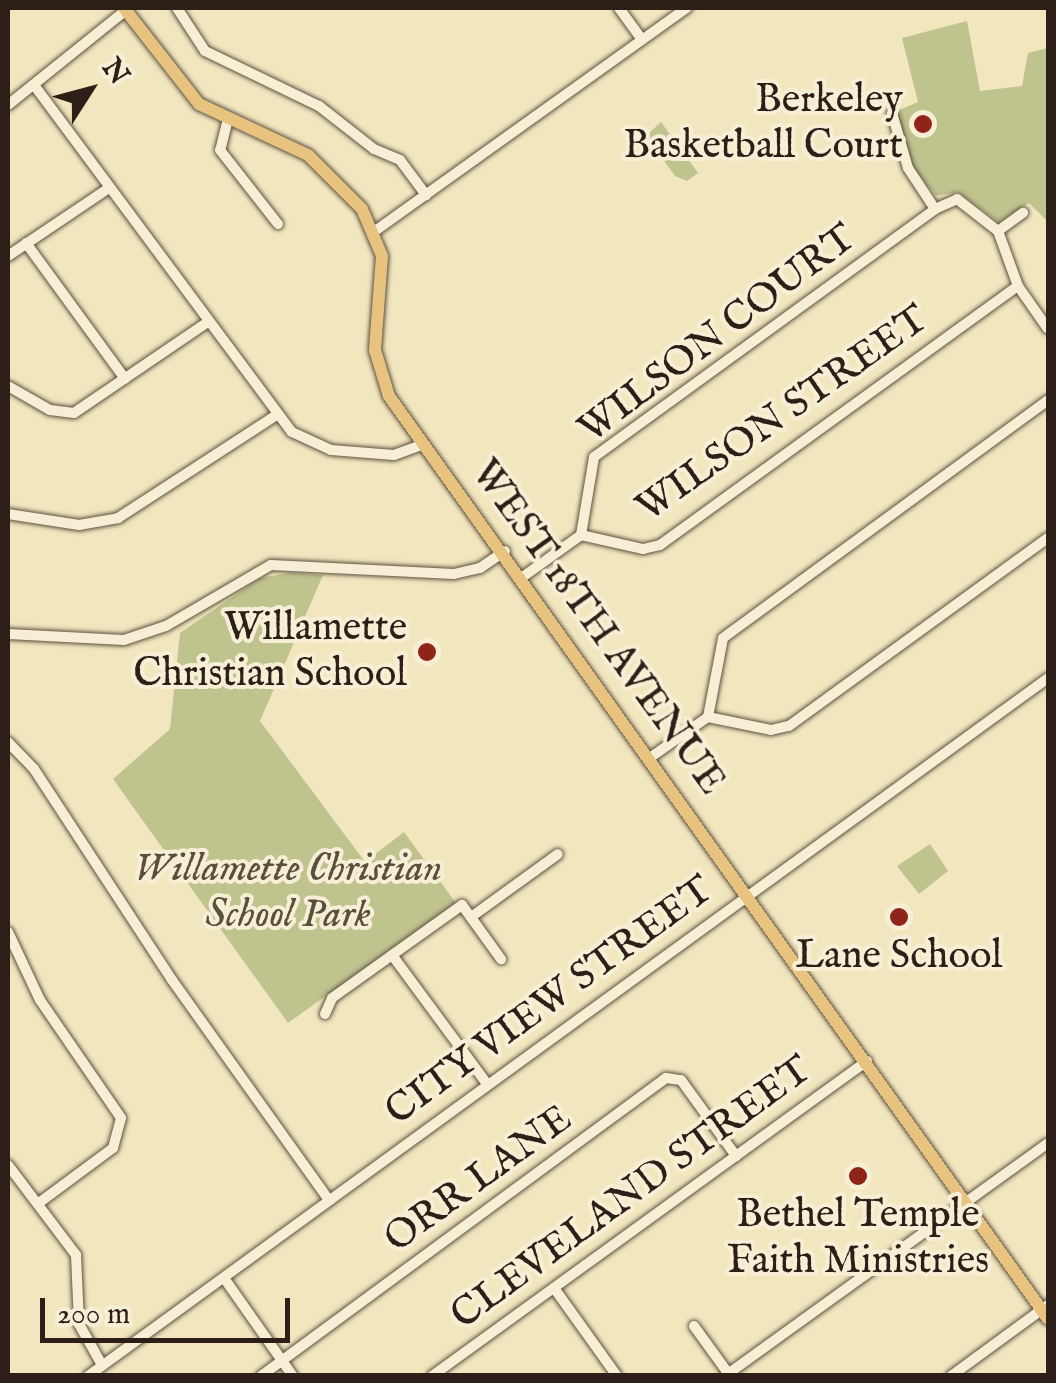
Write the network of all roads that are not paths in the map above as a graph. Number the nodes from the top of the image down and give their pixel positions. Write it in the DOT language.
graph roads {
  1 [pos="177,8"];
  2 [pos="619,8"];
  3 [pos="687,8"];
  4 [pos="125,9"];
  5 [pos="642,40"];
  6 [pos="34,86"];
  7 [pos="8,104"];
  8 [pos="892,113"];
  9 [pos="228,120"];
  10 [pos="109,188"];
  11 [pos="426,195"];
  12 [pos="935,209"];
  13 [pos="1023,213"];
  14 [pos="278,224"];
  15 [pos="375,231"];
  16 [pos="998,231"];
  17 [pos="26,243"];
  18 [pos="8,256"];
  19 [pos="1018,286"];
  20 [pos="208,322"];
  21 [pos="1048,329"];
  22 [pos="125,380"];
  23 [pos="8,386"];
  24 [pos="1048,400"];
  25 [pos="278,414"];
  26 [pos="424,444"];
  27 [pos="8,514"];
  28 [pos="581,534"];
  29 [pos="1048,538"];
  30 [pos="505,552"];
  31 [pos="524,576"];
  32 [pos="8,634"];
  33 [pos="1048,678"];
  34 [pos="708,716"];
  35 [pos="8,742"];
  36 [pos="651,757"];
  37 [pos="558,854"];
  38 [pos="750,895"];
  39 [pos="471,917"];
  40 [pos="8,932"];
  41 [pos="392,954"];
  42 [pos="502,959"];
  43 [pos="325,1014"];
  44 [pos="867,1061"];
  45 [pos="488,1084"];
  46 [pos="1048,1143"];
  47 [pos="736,1156"];
  48 [pos="8,1165"];
  49 [pos="329,1200"];
  50 [pos="966,1201"];
  51 [pos="39,1203"];
  52 [pos="224,1278"];
  53 [pos="554,1288"];
  54 [pos="1046,1311"];
  55 [pos="694,1326"];
  56 [pos="282,1360"];
  57 [pos="102,1365"];
  58 [pos="726,1374"];
  59 [pos="88,1376"];
  60 [pos="261,1376"];
  61 [pos="293,1376"];
  62 [pos="432,1376"];
  63 [pos="616,1376"];
  64 [pos="951,1376"];
  1 -- 11 [label="street"];
  2 -- 5 [label="street"];
  3 -- 5 [label="street"];
  4 -- 6 [label="street"];
  4 -- 9 [label="main road, WEST 18TH AVENUE"];
  5 -- 11 [label="street"];
  6 -- 7 [label="street"];
  6 -- 10 [label="street"];
  8 -- 12 [label="street"];
  9 -- 14 [label="street"];
  9 -- 15 [label="main road, WEST 18TH AVENUE"];
  10 -- 17 [label="street"];
  10 -- 20 [label="street"];
  11 -- 15 [label="street"];
  12 -- 16 [label="street"];
  12 -- 28 [label="street, WILSON COURT"];
  13 -- 16 [label="street"];
  15 -- 26 [label="main road, WEST 18TH AVENUE"];
  16 -- 19 [label="street"];
  17 -- 18 [label="street"];
  17 -- 22 [label="street"];
  19 -- 21 [label="street"];
  19 -- 28 [label="street, WILSON STREET"];
  20 -- 22 [label="street"];
  20 -- 25 [label="street"];
  22 -- 23 [label="street"];
  24 -- 34 [label="street"];
  25 -- 26 [label="street"];
  25 -- 27 [label="street"];
  26 -- 30 [label="main road, WEST 18TH AVENUE"];
  28 -- 31 [label="street"];
  29 -- 34 [label="street"];
  30 -- 31 [label="main road, WEST 18TH AVENUE"];
  30 -- 32 [label="street"];
  31 -- 36 [label="main road, WEST 18TH AVENUE"];
  33 -- 38 [label="street, CITY VIEW STREET"];
  34 -- 36 [label="street"];
  35 -- 49 [label="street"];
  36 -- 38 [label="main road, WEST 18TH AVENUE"];
  37 -- 39 [label="street"];
  38 -- 44 [label="main road, WEST 18TH AVENUE"];
  38 -- 45 [label="street, CITY VIEW STREET"];
  39 -- 41 [label="street"];
  39 -- 42 [label="street"];
  40 -- 51 [label="street"];
  41 -- 43 [label="street"];
  41 -- 45 [label="street"];
  44 -- 47 [label="street, CLEVELAND STREET"];
  44 -- 50 [label="main road, WEST 18TH AVENUE"];
  45 -- 49 [label="street, CITY VIEW STREET"];
  46 -- 50 [label="street"];
  47 -- 53 [label="street, CLEVELAND STREET"];
  47 -- 56 [label="street, ORR LANE"];
  48 -- 51 [label="street"];
  49 -- 52 [label="street, CITY VIEW STREET"];
  50 -- 54 [label="main road, WEST 18TH AVENUE"];
  50 -- 58 [label="street"];
  51 -- 57 [label="street"];
  52 -- 56 [label="street"];
  52 -- 57 [label="street, CITY VIEW STREET"];
  53 -- 62 [label="street, CLEVELAND STREET"];
  53 -- 63 [label="street"];
  54 -- 64 [label="street"];
  55 -- 58 [label="street"];
  56 -- 60 [label="street, ORR LANE"];
  56 -- 61 [label="street"];
  57 -- 59 [label="street, CITY VIEW STREET"];
}
